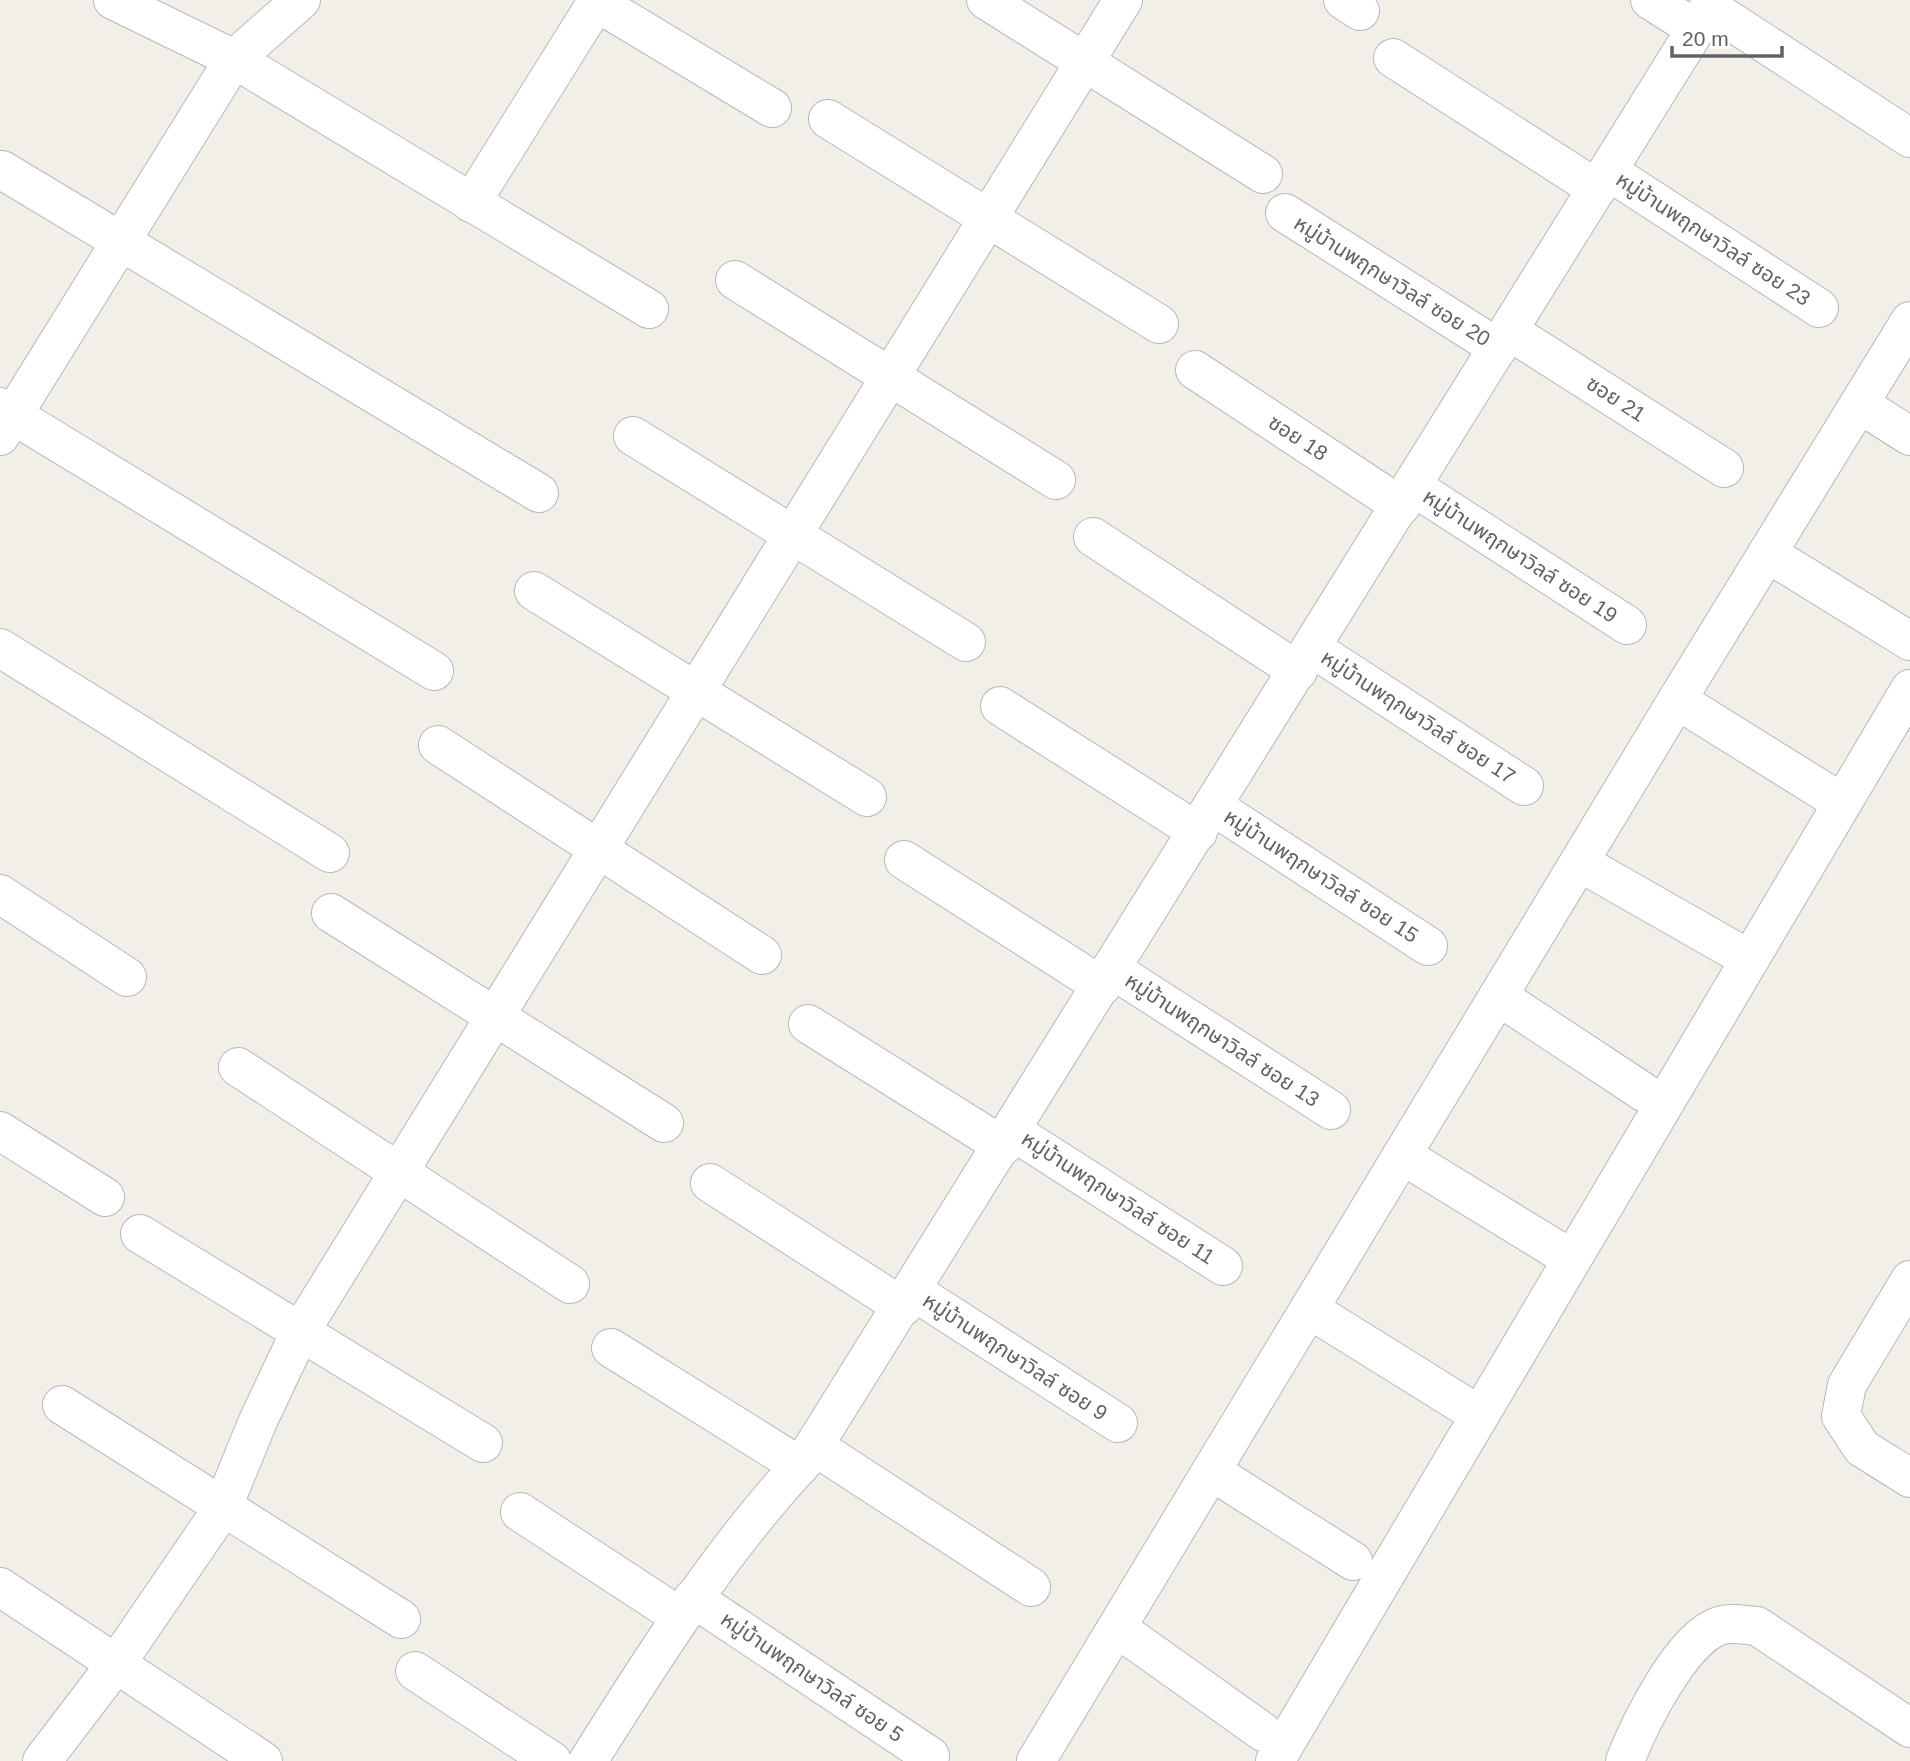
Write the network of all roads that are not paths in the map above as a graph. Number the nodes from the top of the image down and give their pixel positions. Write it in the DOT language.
graph roads {
  1 [pos="113,0"];
  2 [pos="301,0"];
  3 [pos="986,0"];
  4 [pos="1123,0"];
  5 [pos="1650,0"];
  6 [pos="597,1"];
  7 [pos="1707,12"];
  8 [pos="1393,58"];
  9 [pos="234,59"];
  10 [pos="1085,62"];
  11 [pos="772,108"];
  12 [pos="828,119"];
  13 [pos="1910,138"];
  14 [pos="2,170"];
  15 [pos="1263,174"];
  16 [pos="1602,180"];
  17 [pos="471,202"];
  18 [pos="1285,213"];
  19 [pos="988,219"];
  20 [pos="122,240"];
  21 [pos="735,281"];
  22 [pos="1819,307"];
  23 [pos="649,309"];
  24 [pos="1910,321"];
  25 [pos="1159,324"];
  26 [pos="1503,339"];
  27 [pos="1195,370"];
  28 [pos="891,377"];
  29 [pos="1859,404"];
  30 [pos="4,419"];
  31 [pos="634,436"];
  32 [pos="1910,436"];
  33 [pos="1724,468"];
  34 [pos="1056,480"];
  35 [pos="539,494"];
  36 [pos="1406,496"];
  37 [pos="793,535"];
  38 [pos="1093,537"];
  39 [pos="1767,553"];
  40 [pos="534,591"];
  41 [pos="1627,625"];
  42 [pos="1910,641"];
  43 [pos="966,642"];
  44 [pos="0,648"];
  45 [pos="1305,659"];
  46 [pos="434,670"];
  47 [pos="1910,689"];
  48 [pos="697,691"];
  49 [pos="1677,700"];
  50 [pos="1000,706"];
  51 [pos="438,745"];
  52 [pos="1524,786"];
  53 [pos="1828,794"];
  54 [pos="867,797"];
  55 [pos="1206,819"];
  56 [pos="599,850"];
  57 [pos="330,853"];
  58 [pos="904,860"];
  59 [pos="1579,862"];
  60 [pos="0,894"];
  61 [pos="331,913"];
  62 [pos="1429,946"];
  63 [pos="1735,951"];
  64 [pos="762,955"];
  65 [pos="127,977"];
  66 [pos="1107,978"];
  67 [pos="1498,996"];
  68 [pos="496,1017"];
  69 [pos="808,1024"];
  70 [pos="238,1067"];
  71 [pos="1645,1093"];
  72 [pos="1331,1110"];
  73 [pos="664,1123"];
  74 [pos="0,1131"];
  75 [pos="1008,1138"];
  76 [pos="1402,1155"];
  77 [pos="400,1173"];
  78 [pos="710,1183"];
  79 [pos="105,1197"];
  80 [pos="140,1234"];
  81 [pos="1558,1250"];
  82 [pos="1223,1266"];
  83 [pos="1910,1280"];
  84 [pos="570,1284"];
  85 [pos="908,1299"];
  86 [pos="1309,1309"];
  87 [pos="300,1332"];
  88 [pos="611,1348"];
  89 [pos="1460,1403"];
  90 [pos="62,1405"];
  91 [pos="1118,1423"];
  92 [pos="483,1444"];
  93 [pos="807,1456"];
  94 [pos="1211,1471"];
  95 [pos="1910,1478"];
  96 [pos="222,1509"];
  97 [pos="520,1512"];
  98 [pos="1353,1561"];
  99 [pos="0,1587"];
  100 [pos="1031,1587"];
  101 [pos="686,1607"];
  102 [pos="401,1619"];
  103 [pos="1117,1628"];
  104 [pos="116,1664"];
  105 [pos="415,1671"];
  106 [pos="1910,1728"];
  107 [pos="1269,1746"];
  108 [pos="930,1756"];
  109 [pos="41,1761"];
  110 [pos="263,1761"];
  111 [pos="552,1761"];
  112 [pos="588,1761"];
  113 [pos="1036,1761"];
  114 [pos="1625,1761"];
  1 -- 9 [label="street"];
  2 -- 9 [label="street"];
  3 -- 10 [label="street"];
  4 -- 10 [label="street"];
  5 -- 7 [label="street"];
  6 -- 11 [label="street"];
  6 -- 17 [label="street"];
  7 -- 13 [label="street"];
  7 -- 16 [label="street"];
  8 -- 16 [label="street, หมู่บ้านพฤกษาวิลล์ ซอย 23"];
  9 -- 17 [label="street"];
  9 -- 20 [label="street"];
  10 -- 15 [label="street"];
  10 -- 19 [label="street"];
  12 -- 19 [label="street"];
  14 -- 20 [label="street"];
  16 -- 22 [label="street, หมู่บ้านพฤกษาวิลล์ ซอย 23"];
  16 -- 26 [label="street"];
  17 -- 23 [label="street"];
  18 -- 26 [label="street, หมู่บ้านพฤกษาวิลล์ ซอย 20"];
  19 -- 25 [label="street"];
  19 -- 28 [label="street"];
  20 -- 30 [label="street"];
  20 -- 35 [label="street"];
  21 -- 28 [label="street"];
  24 -- 29 [label="street"];
  26 -- 33 [label="street, ซอย 21"];
  26 -- 36 [label="street"];
  27 -- 36 [label="street, ซอย 18"];
  28 -- 34 [label="street"];
  28 -- 37 [label="street"];
  29 -- 32 [label="street"];
  29 -- 39 [label="street"];
  30 -- 46 [label="street"];
  31 -- 37 [label="street"];
  36 -- 41 [label="street, หมู่บ้านพฤกษาวิลล์ ซอย 19"];
  36 -- 45 [label="street"];
  37 -- 43 [label="street"];
  37 -- 48 [label="street"];
  38 -- 45 [label="street, หมู่บ้านพฤกษาวิลล์ ซอย 17"];
  39 -- 42 [label="street"];
  39 -- 49 [label="street"];
  40 -- 48 [label="street"];
  44 -- 57 [label="street"];
  45 -- 52 [label="street, หมู่บ้านพฤกษาวิลล์ ซอย 17"];
  45 -- 55 [label="street"];
  47 -- 107 [label="street"];
  48 -- 54 [label="street"];
  48 -- 56 [label="street"];
  49 -- 53 [label="street"];
  49 -- 59 [label="street"];
  50 -- 55 [label="street, หมู่บ้านพฤกษาวิลล์ ซอย 15"];
  51 -- 56 [label="street"];
  55 -- 62 [label="street, หมู่บ้านพฤกษาวิลล์ ซอย 15"];
  55 -- 66 [label="street"];
  56 -- 64 [label="street"];
  56 -- 68 [label="street"];
  58 -- 66 [label="street, หมู่บ้านพฤกษาวิลล์ ซอย 13"];
  59 -- 63 [label="street"];
  59 -- 67 [label="street"];
  60 -- 65 [label="street"];
  61 -- 68 [label="street"];
  66 -- 72 [label="street, หมู่บ้านพฤกษาวิลล์ ซอย 13"];
  66 -- 75 [label="street"];
  67 -- 71 [label="street"];
  67 -- 76 [label="street"];
  68 -- 73 [label="street"];
  68 -- 77 [label="street"];
  69 -- 75 [label="street, หมู่บ้านพฤกษาวิลล์ ซอย 11"];
  70 -- 77 [label="street"];
  74 -- 79 [label="street"];
  75 -- 82 [label="street, หมู่บ้านพฤกษาวิลล์ ซอย 11"];
  75 -- 85 [label="street"];
  76 -- 81 [label="street"];
  76 -- 86 [label="street"];
  77 -- 84 [label="street"];
  77 -- 87 [label="street"];
  78 -- 85 [label="street, หมู่บ้านพฤกษาวิลล์ ซอย 9"];
  80 -- 87 [label="street"];
  83 -- 95 [label="street"];
  85 -- 91 [label="street, หมู่บ้านพฤกษาวิลล์ ซอย 9"];
  85 -- 93 [label="street"];
  86 -- 89 [label="street"];
  86 -- 94 [label="street"];
  87 -- 92 [label="street"];
  87 -- 96 [label="street"];
  88 -- 93 [label="street"];
  90 -- 96 [label="street"];
  93 -- 100 [label="street"];
  93 -- 101 [label="street"];
  94 -- 98 [label="street"];
  94 -- 103 [label="street"];
  96 -- 102 [label="street"];
  96 -- 104 [label="street"];
  97 -- 101 [label="street, หมู่บ้านพฤกษาวิลล์ ซอย 5"];
  99 -- 104 [label="street"];
  101 -- 108 [label="street, หมู่บ้านพฤกษาวิลล์ ซอย 5"];
  101 -- 112 [label="street"];
  103 -- 107 [label="street"];
  103 -- 113 [label="street"];
  104 -- 109 [label="street"];
  104 -- 110 [label="street"];
  105 -- 111 [label="street"];
  106 -- 114 [label="street"];
}
